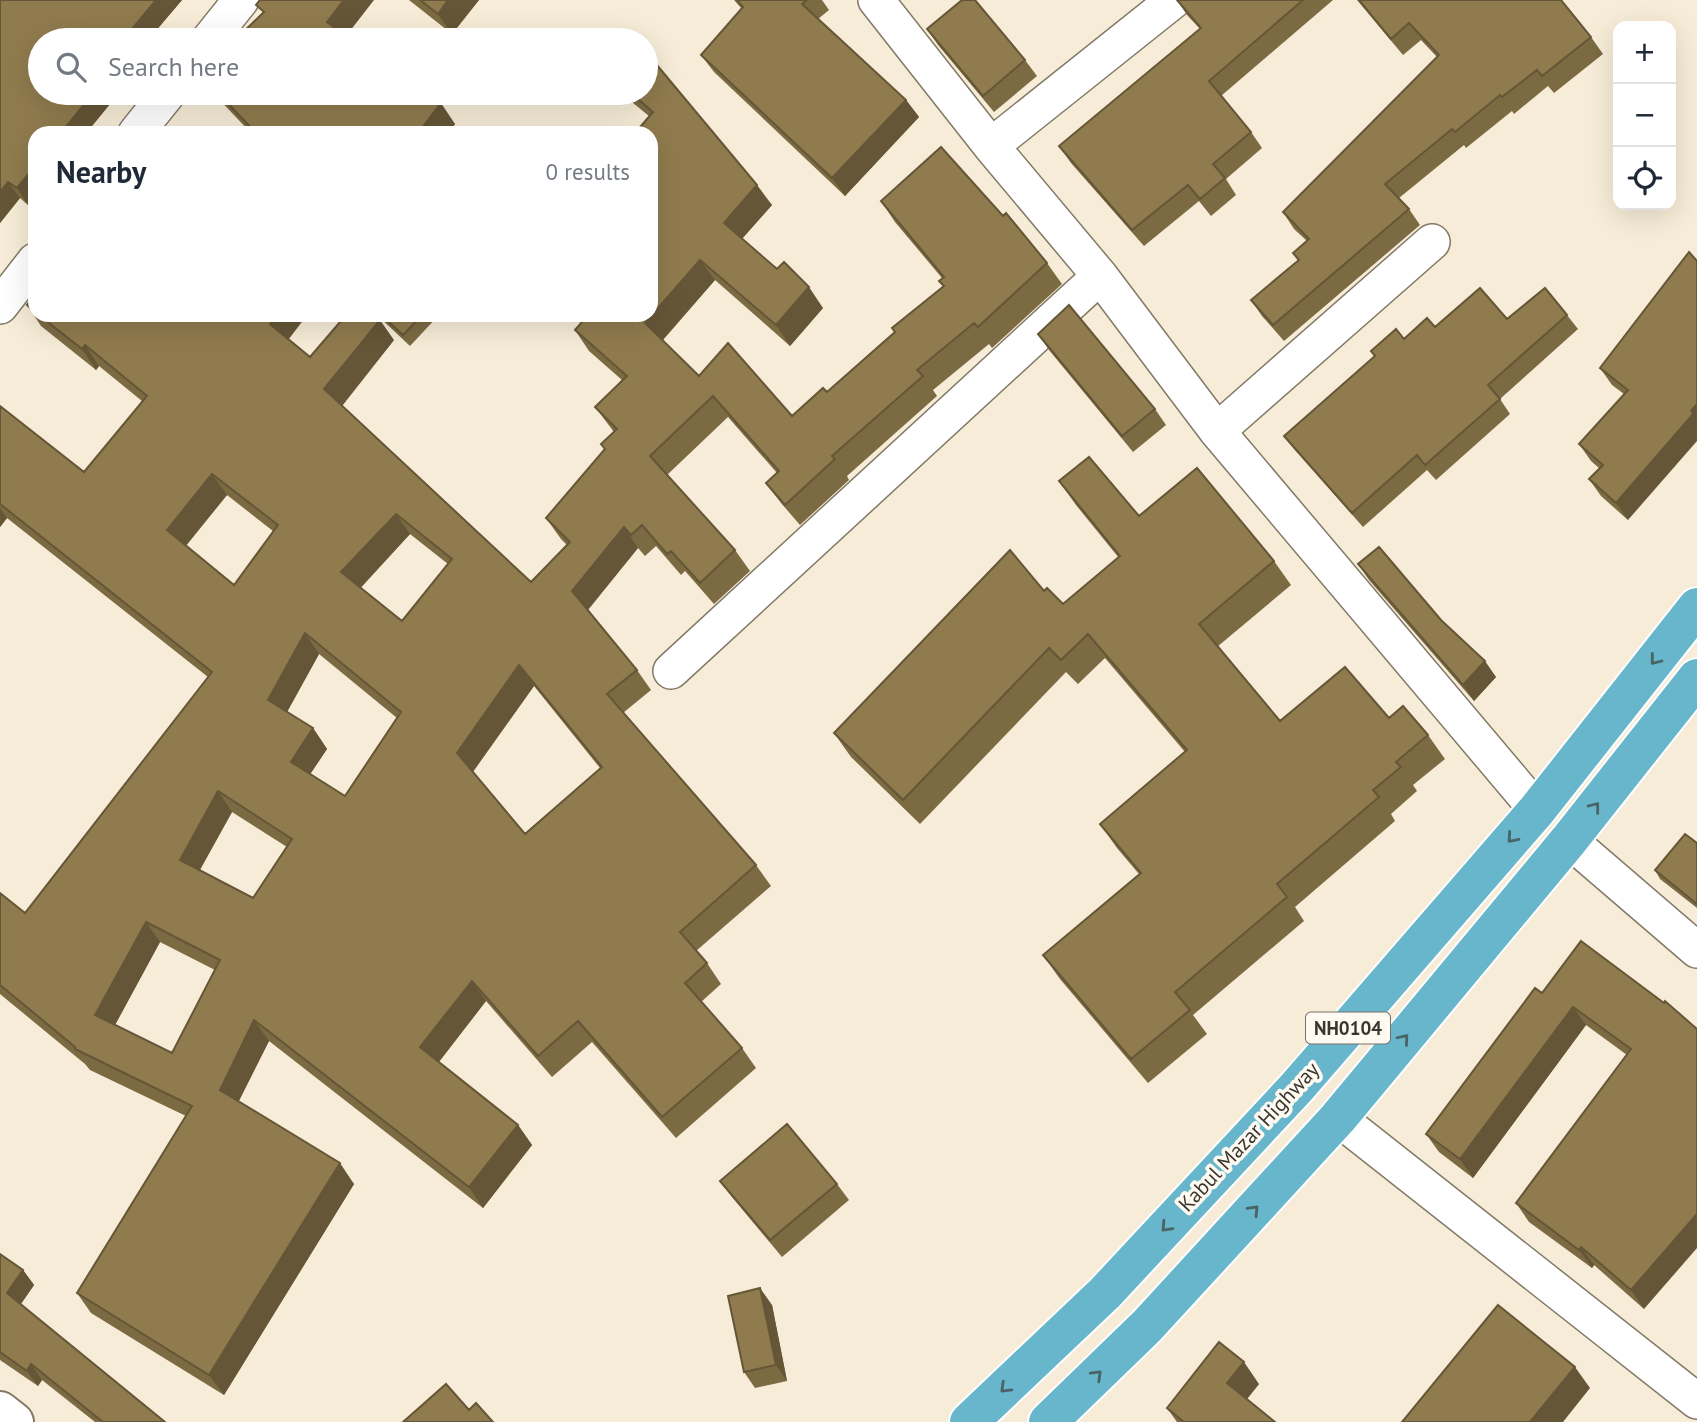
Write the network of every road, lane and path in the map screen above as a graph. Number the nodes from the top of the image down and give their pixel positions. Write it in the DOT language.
graph roads {
  1 [pos="241,0"];
  2 [pos="876,0"];
  3 [pos="1174,0"];
  4 [pos="219,28"];
  5 [pos="158,105"];
  6 [pos="142,126"];
  7 [pos="991,146"];
  8 [pos="1432,242"];
  9 [pos="28,270"];
  10 [pos="1100,276"];
  11 [pos="0,306"];
  12 [pos="1217,431"];
  13 [pos="1697,607"];
  14 [pos="671,671"];
  15 [pos="1697,678"];
  16 [pos="1537,810"];
  17 [pos="1569,840"];
  18 [pos="1697,950"];
  19 [pos="1338,1118"];
  20 [pos="1697,1401"];
  21 [pos="0,1412"];
  22 [pos="13,1422"];
  23 [pos="969,1422"];
  24 [pos="1048,1422"];
  1 -- 4 [label="street"];
  2 -- 7 [label="street"];
  3 -- 7 [label="street"];
  5 -- 6 [label="street"];
  7 -- 10 [label="street"];
  8 -- 12 [label="street"];
  9 -- 11 [label="street"];
  10 -- 12 [label="street"];
  10 -- 14 [label="street"];
  12 -- 16 [label="street"];
  13 -- 16 [label="highway, Kabul Mazar Highway / NH0104, one-way"];
  17 -- 15 [label="highway, NH0104, one-way"];
  16 -- 23 [label="highway, Kabul Mazar Highway / NH0104, one-way"];
  17 -- 18 [label="street"];
  19 -- 17 [label="highway, NH0104, one-way"];
  19 -- 20 [label="street"];
  24 -- 19 [label="highway, NH0104, one-way"];
  21 -- 22 [label="street"];
}
